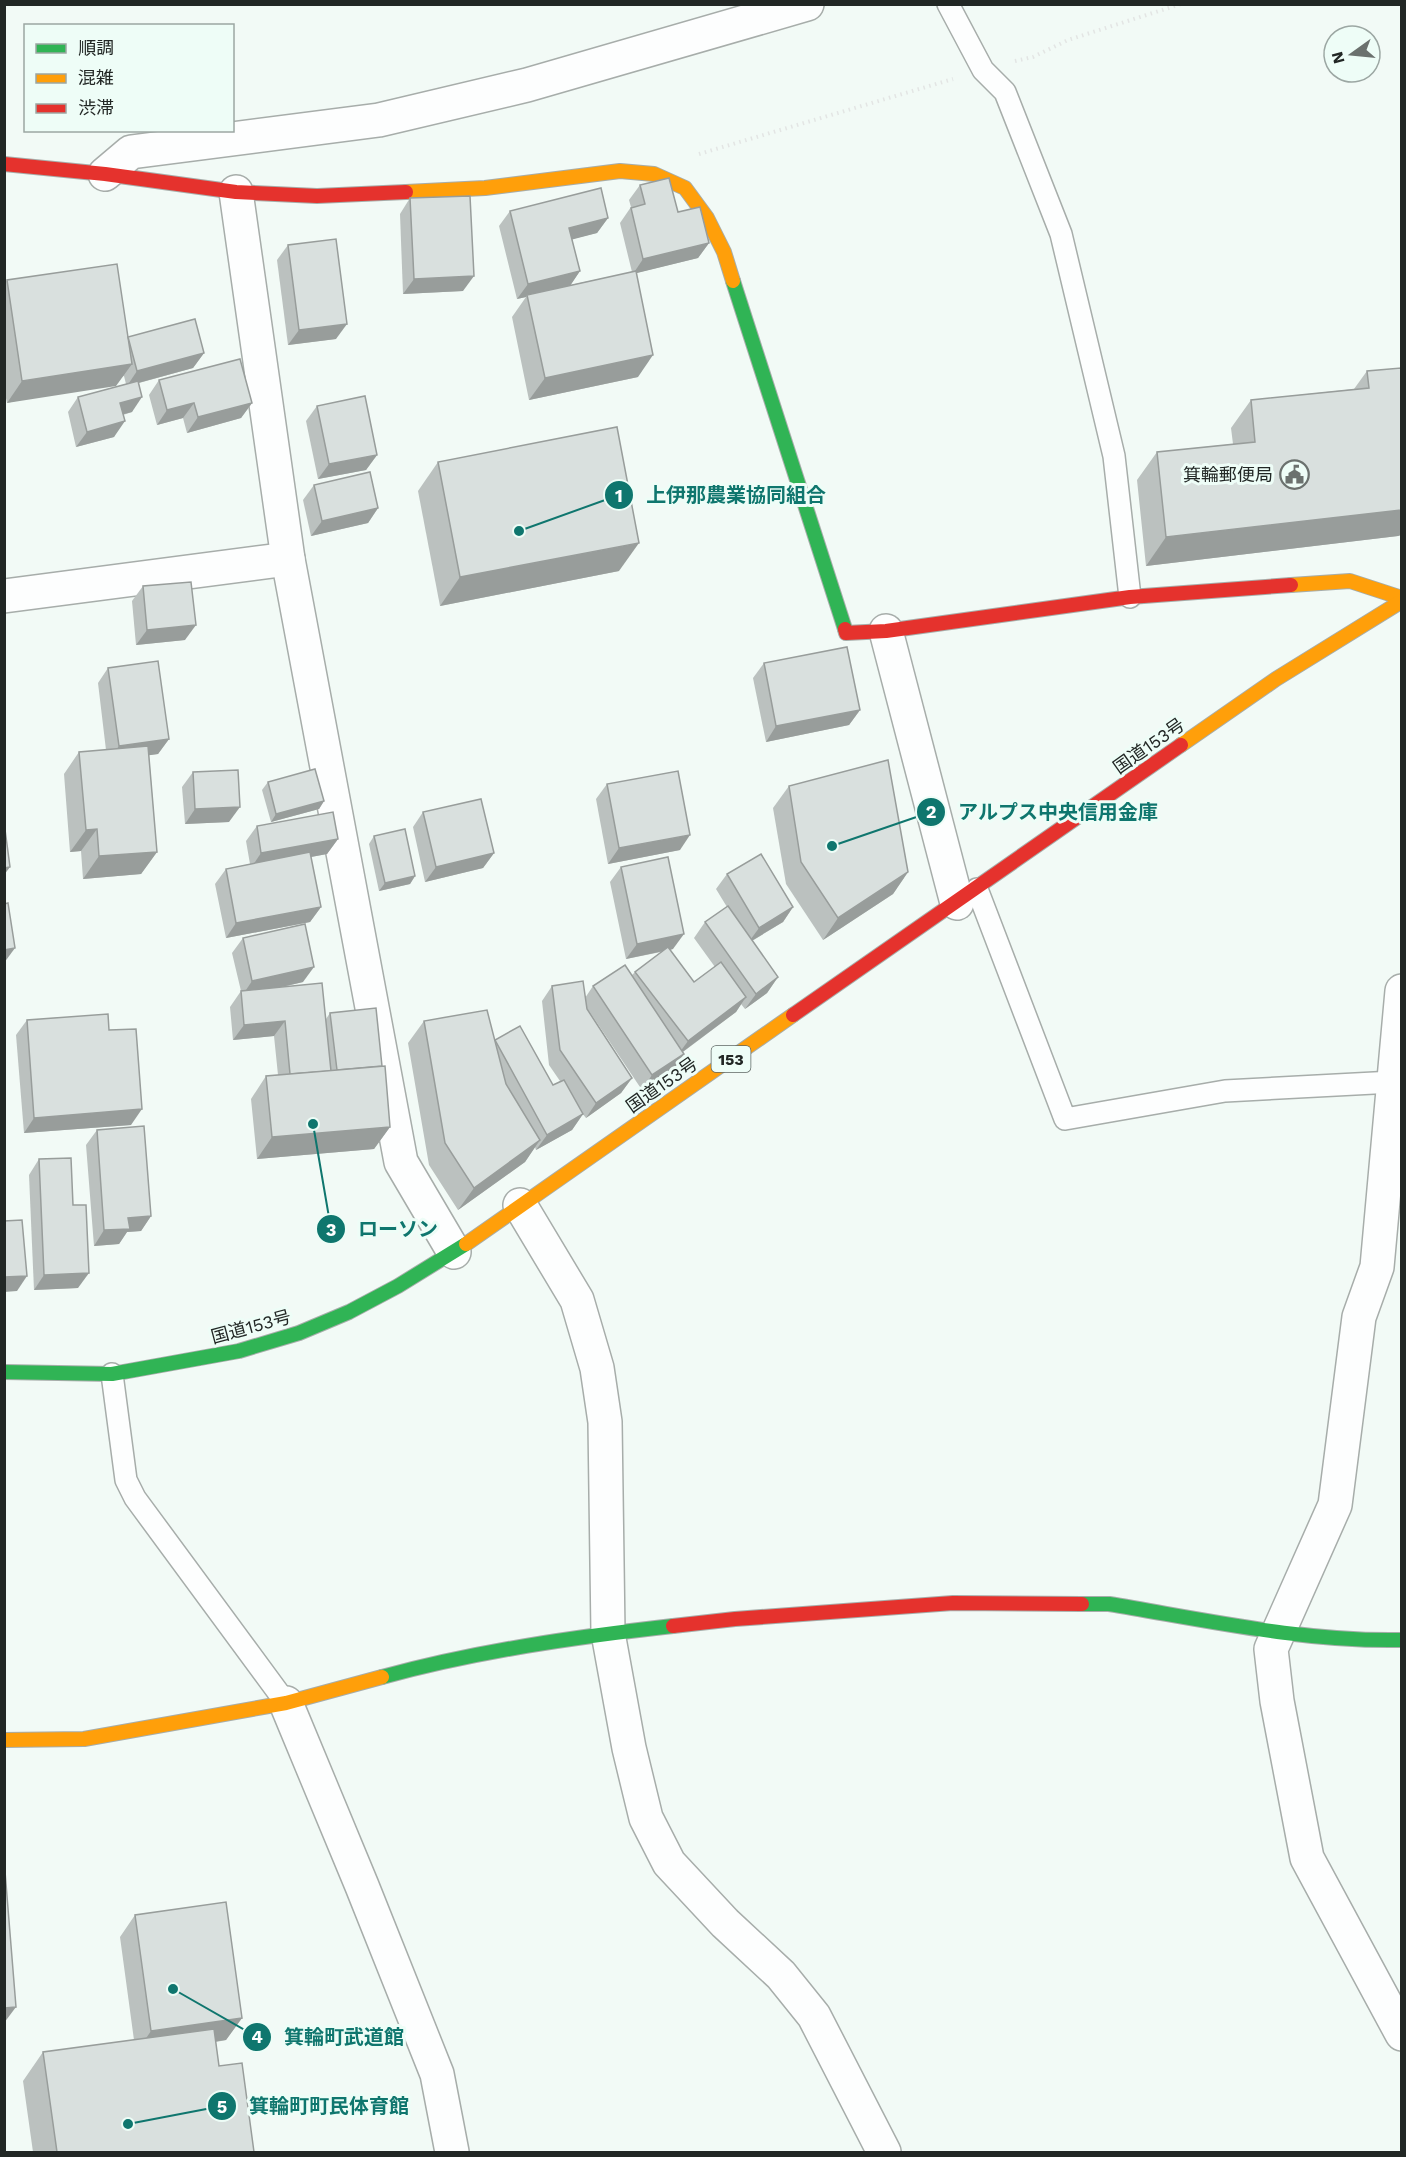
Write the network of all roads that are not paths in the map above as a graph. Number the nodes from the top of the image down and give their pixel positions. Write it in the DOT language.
graph roads {
  1 [pos="807,4"];
  2 [pos="948,4"];
  3 [pos="4,164"];
  4 [pos="105,174"];
  5 [pos="236,192"];
  6 [pos="288,559"];
  7 [pos="4,597"];
  8 [pos="1130,597"];
  9 [pos="1401,600"];
  10 [pos="886,630"];
  11 [pos="967,896"];
  12 [pos="1401,991"];
  13 [pos="1400,1030"];
  14 [pos="1393,1082"];
  15 [pos="520,1205"];
  16 [pos="454,1252"];
  17 [pos="4,1372"];
  18 [pos="112,1374"];
  19 [pos="1280,1632"];
  20 [pos="608,1633"];
  21 [pos="1401,1640"];
  22 [pos="286,1703"];
  23 [pos="4,1740"];
  24 [pos="1401,2034"];
  25 [pos="452,2152"];
  26 [pos="884,2152"];
  1 -- 4 [label="street"];
  2 -- 8 [label="lane"];
  3 -- 4 [label="main road"];
  4 -- 5 [label="main road"];
  5 -- 6 [label="street"];
  5 -- 10 [label="main road"];
  6 -- 7 [label="street"];
  6 -- 16 [label="street"];
  8 -- 9 [label="main road"];
  8 -- 10 [label="main road"];
  9 -- 11 [label="main road, 国道153号 / 153"];
  10 -- 11 [label="street"];
  11 -- 14 [label="lane"];
  11 -- 15 [label="main road, 国道153号 / 153"];
  12 -- 13 [label="street"];
  13 -- 14 [label="street"];
  14 -- 19 [label="street"];
  15 -- 16 [label="main road, 国道153号 / 153"];
  15 -- 20 [label="street"];
  16 -- 18 [label="main road, 国道153号 / 153"];
  17 -- 18 [label="main road, 国道153号 / 153"];
  18 -- 22 [label="lane"];
  19 -- 20 [label="main road"];
  19 -- 21 [label="main road"];
  19 -- 24 [label="street"];
  20 -- 22 [label="main road"];
  20 -- 26 [label="street"];
  22 -- 23 [label="main road"];
  22 -- 25 [label="street"];
}
